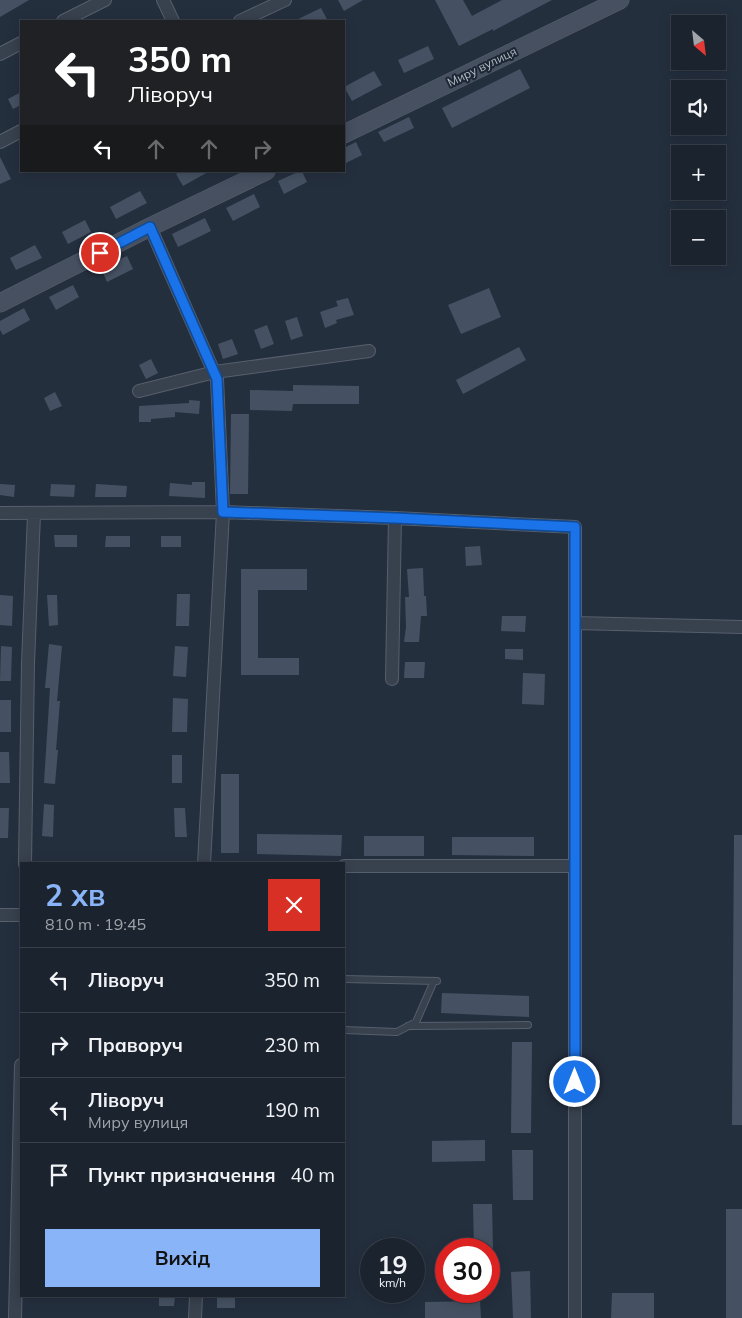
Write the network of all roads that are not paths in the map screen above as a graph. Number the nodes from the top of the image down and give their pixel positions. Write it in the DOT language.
graph roads {
  1 [pos="105,0"];
  2 [pos="164,0"];
  3 [pos="285,0"];
  4 [pos="620,0"];
  5 [pos="65,20"];
  6 [pos="173,20"];
  7 [pos="242,20"];
  8 [pos="20,44"];
  9 [pos="0,54"];
  10 [pos="20,132"];
  11 [pos="345,134"];
  12 [pos="0,142"];
  13 [pos="264,172"];
  14 [pos="150,227"];
  15 [pos="0,303"];
  16 [pos="369,351"];
  17 [pos="215,372"];
  18 [pos="139,391"];
  19 [pos="223,512"];
  20 [pos="0,513"];
  21 [pos="34,514"];
  22 [pos="395,518"];
  23 [pos="575,624"];
  24 [pos="742,627"];
  25 [pos="392,679"];
  26 [pos="26,862"];
  27 [pos="204,862"];
  28 [pos="345,866"];
  29 [pos="575,866"];
  30 [pos="0,915"];
  31 [pos="20,915"];
  32 [pos="345,979"];
  33 [pos="528,1025"];
  34 [pos="408,1026"];
  35 [pos="345,1030"];
  36 [pos="20,1107"];
  37 [pos="196,1297"];
  38 [pos="15,1318"];
  39 [pos="195,1318"];
  40 [pos="575,1318"];
  1 -- 5 [label="street"];
  2 -- 6 [label="street"];
  3 -- 7 [label="street"];
  4 -- 11 [label="main road, Миру вулиця"];
  8 -- 9 [label="street"];
  10 -- 12 [label="street"];
  13 -- 14 [label="main road"];
  14 -- 15 [label="main road"];
  14 -- 17 [label="street"];
  16 -- 17 [label="street"];
  17 -- 18 [label="street"];
  17 -- 19 [label="street"];
  19 -- 21 [label="street"];
  19 -- 22 [label="street"];
  19 -- 27 [label="street"];
  20 -- 21 [label="street"];
  21 -- 26 [label="street"];
  22 -- 23 [label="street"];
  22 -- 25 [label="street"];
  23 -- 24 [label="street"];
  23 -- 29 [label="street"];
  28 -- 29 [label="street"];
  29 -- 40 [label="street"];
  30 -- 31 [label="street"];
  32 -- 34 [label="lane"];
  33 -- 34 [label="lane"];
  34 -- 35 [label="lane"];
  36 -- 38 [label="street"];
  37 -- 39 [label="street"];
}
